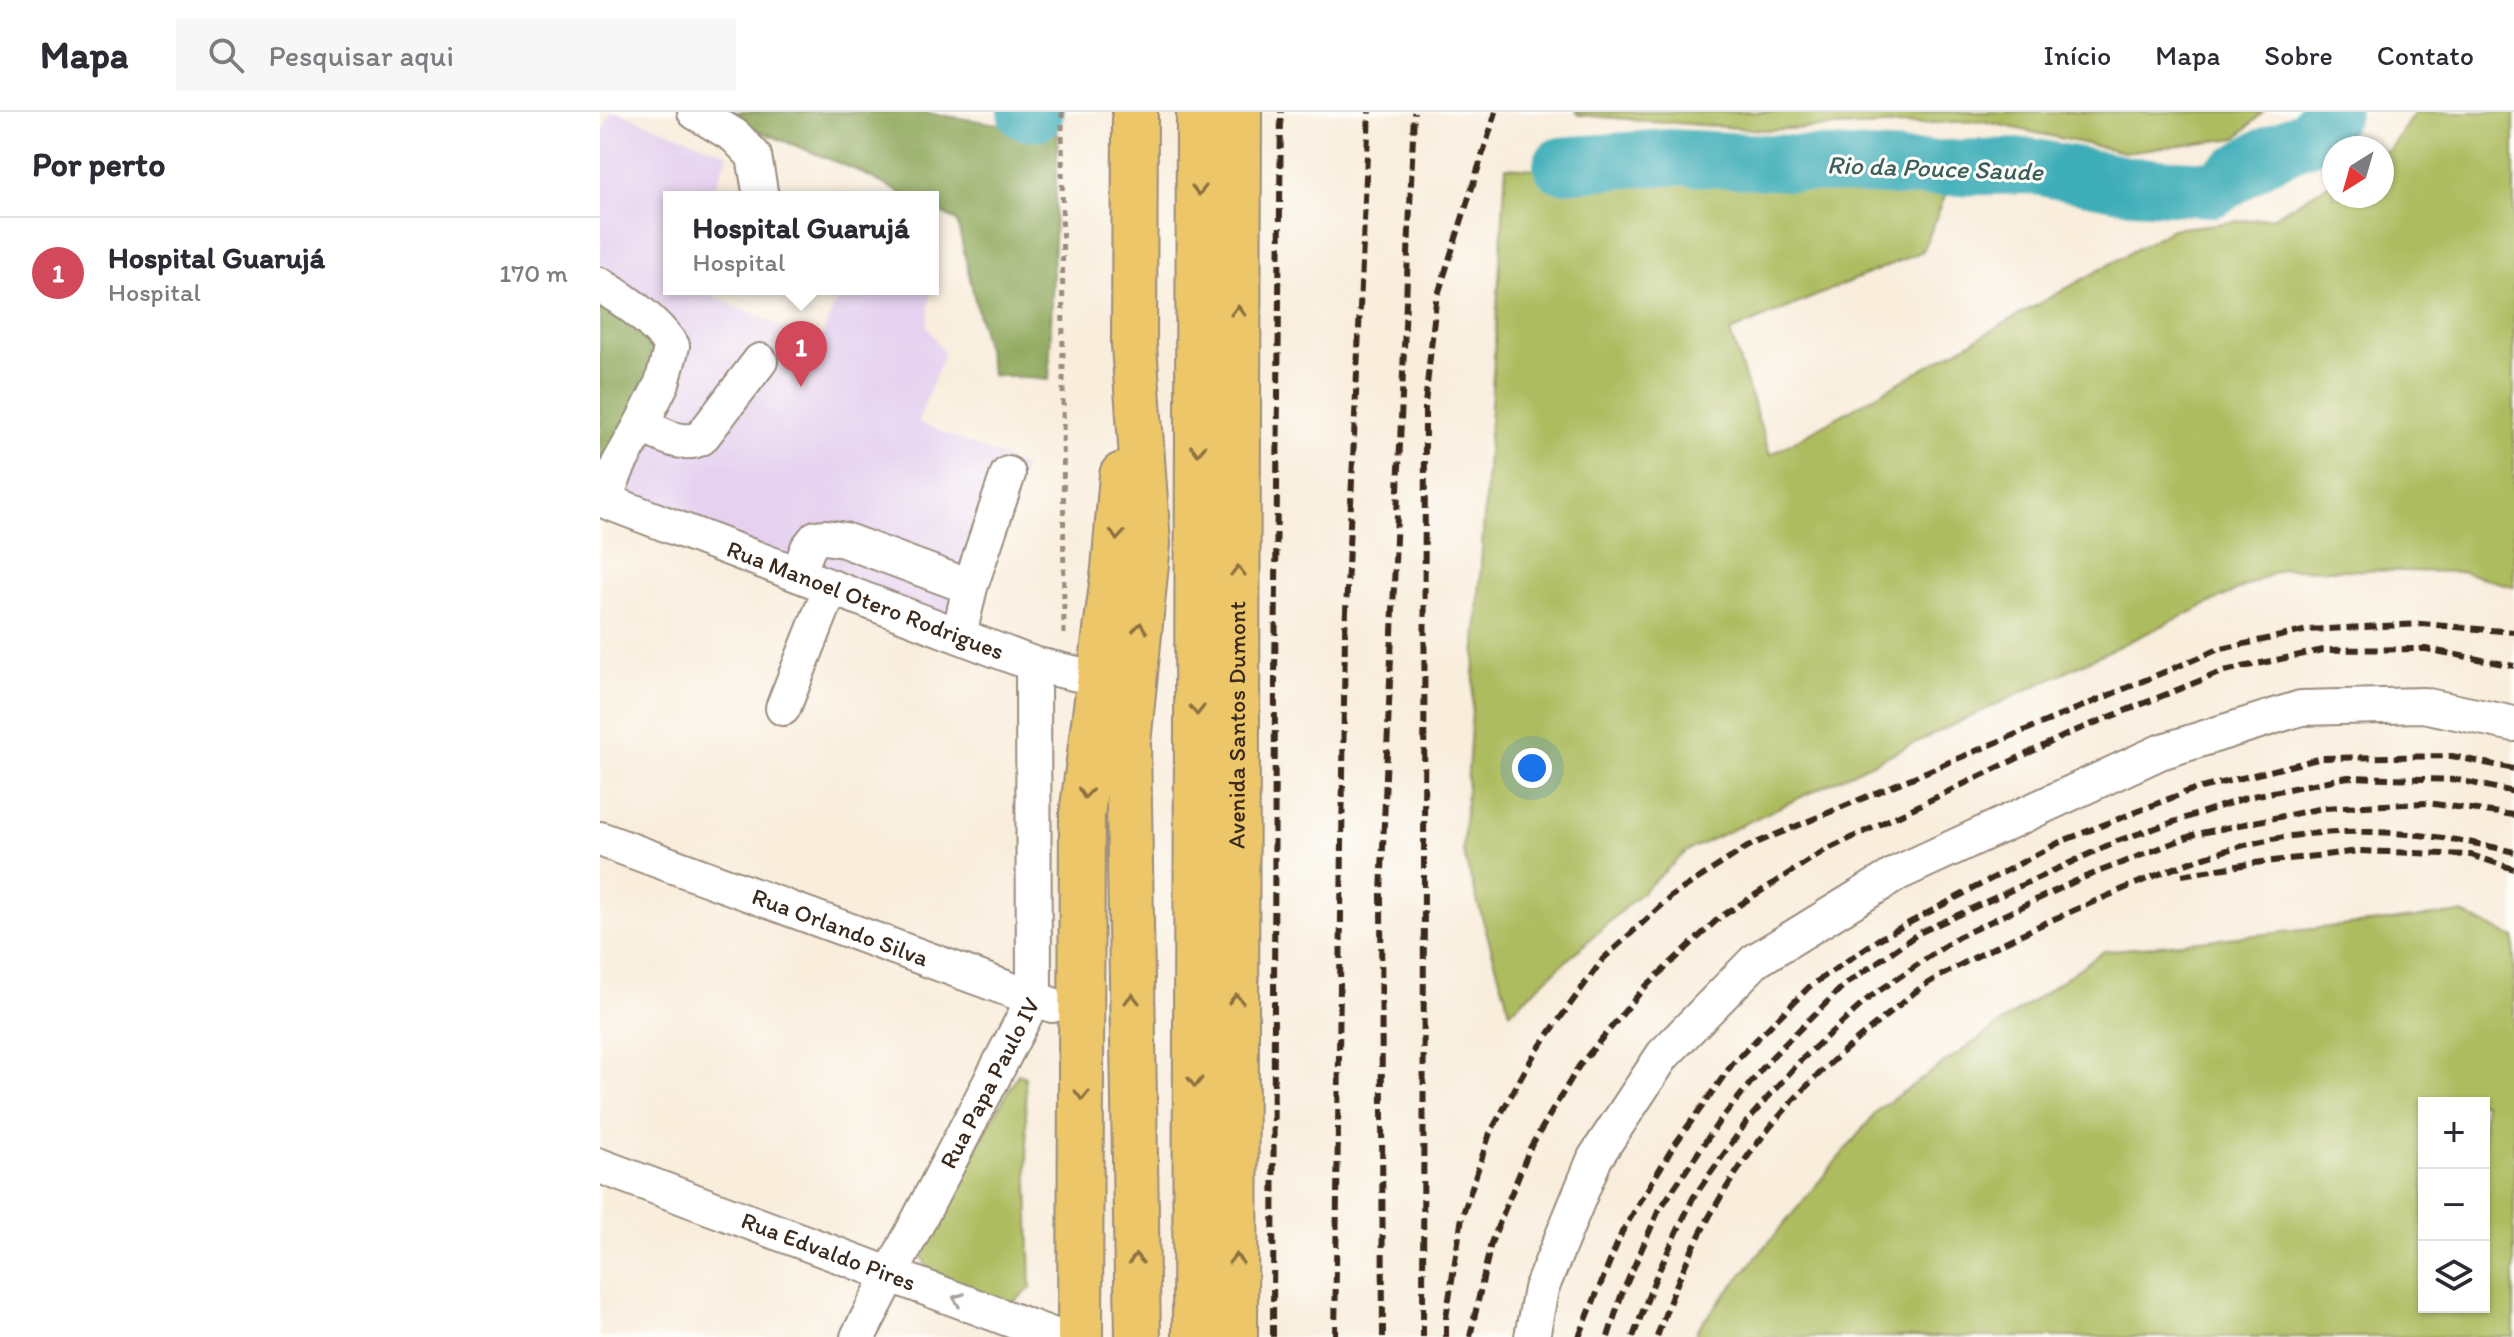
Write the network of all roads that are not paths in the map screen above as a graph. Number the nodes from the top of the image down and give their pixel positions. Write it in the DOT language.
graph roads {
  1 [pos="695,112"];
  2 [pos="1135,112"];
  3 [pos="1199,112"];
  4 [pos="1239,112"];
  5 [pos="760,191"];
  6 [pos="600,285"];
  7 [pos="760,361"];
  8 [pos="641,425"];
  9 [pos="1008,474"];
  10 [pos="602,499"];
  11 [pos="798,574"];
  12 [pos="831,587"];
  13 [pos="970,587"];
  14 [pos="959,635"];
  15 [pos="1033,664"];
  16 [pos="1116,684"];
  17 [pos="783,708"];
  18 [pos="2514,724"];
  19 [pos="600,839"];
  20 [pos="1034,998"];
  21 [pos="1082,1017"];
  22 [pos="600,1166"];
  23 [pos="892,1274"];
  24 [pos="858,1337"];
  25 [pos="1057,1337"];
  26 [pos="1080,1337"];
  27 [pos="1138,1337"];
  28 [pos="1195,1337"];
  29 [pos="1235,1337"];
  30 [pos="1532,1337"];
  1 -- 5 [label="street"];
  2 -- 16 [label="main road"];
  3 -- 28 [label="main road, Avenida Santos Dumont, one-way"];
  29 -- 4 [label="main road, Avenida Santos Dumont, one-way"];
  6 -- 8 [label="street"];
  7 -- 8 [label="street"];
  8 -- 10 [label="street"];
  9 -- 13 [label="street"];
  10 -- 11 [label="street, Rua Manoel Otero Rodrigues"];
  11 -- 12 [label="street, Rua Manoel Otero Rodrigues"];
  11 -- 13 [label="street"];
  12 -- 14 [label="street, Rua Manoel Otero Rodrigues"];
  12 -- 17 [label="street"];
  13 -- 14 [label="street"];
  14 -- 15 [label="street, Rua Manoel Otero Rodrigues"];
  15 -- 16 [label="street, Rua Manoel Otero Rodrigues"];
  15 -- 20 [label="street, Rua Papa Paulo IV"];
  16 -- 21 [label="main road, one-way"];
  27 -- 16 [label="main road, one-way"];
  18 -- 30 [label="street"];
  19 -- 20 [label="street, Rua Orlando Silva"];
  20 -- 21 [label="street, Rua Orlando Silva"];
  20 -- 23 [label="street, Rua Papa Paulo IV"];
  21 -- 26 [label="main road, one-way"];
  22 -- 23 [label="street, Rua Edvaldo Pires"];
  23 -- 24 [label="street, Rua Papa Paulo IV"];
  25 -- 23 [label="street, Rua Edvaldo Pires, one-way"];
}
